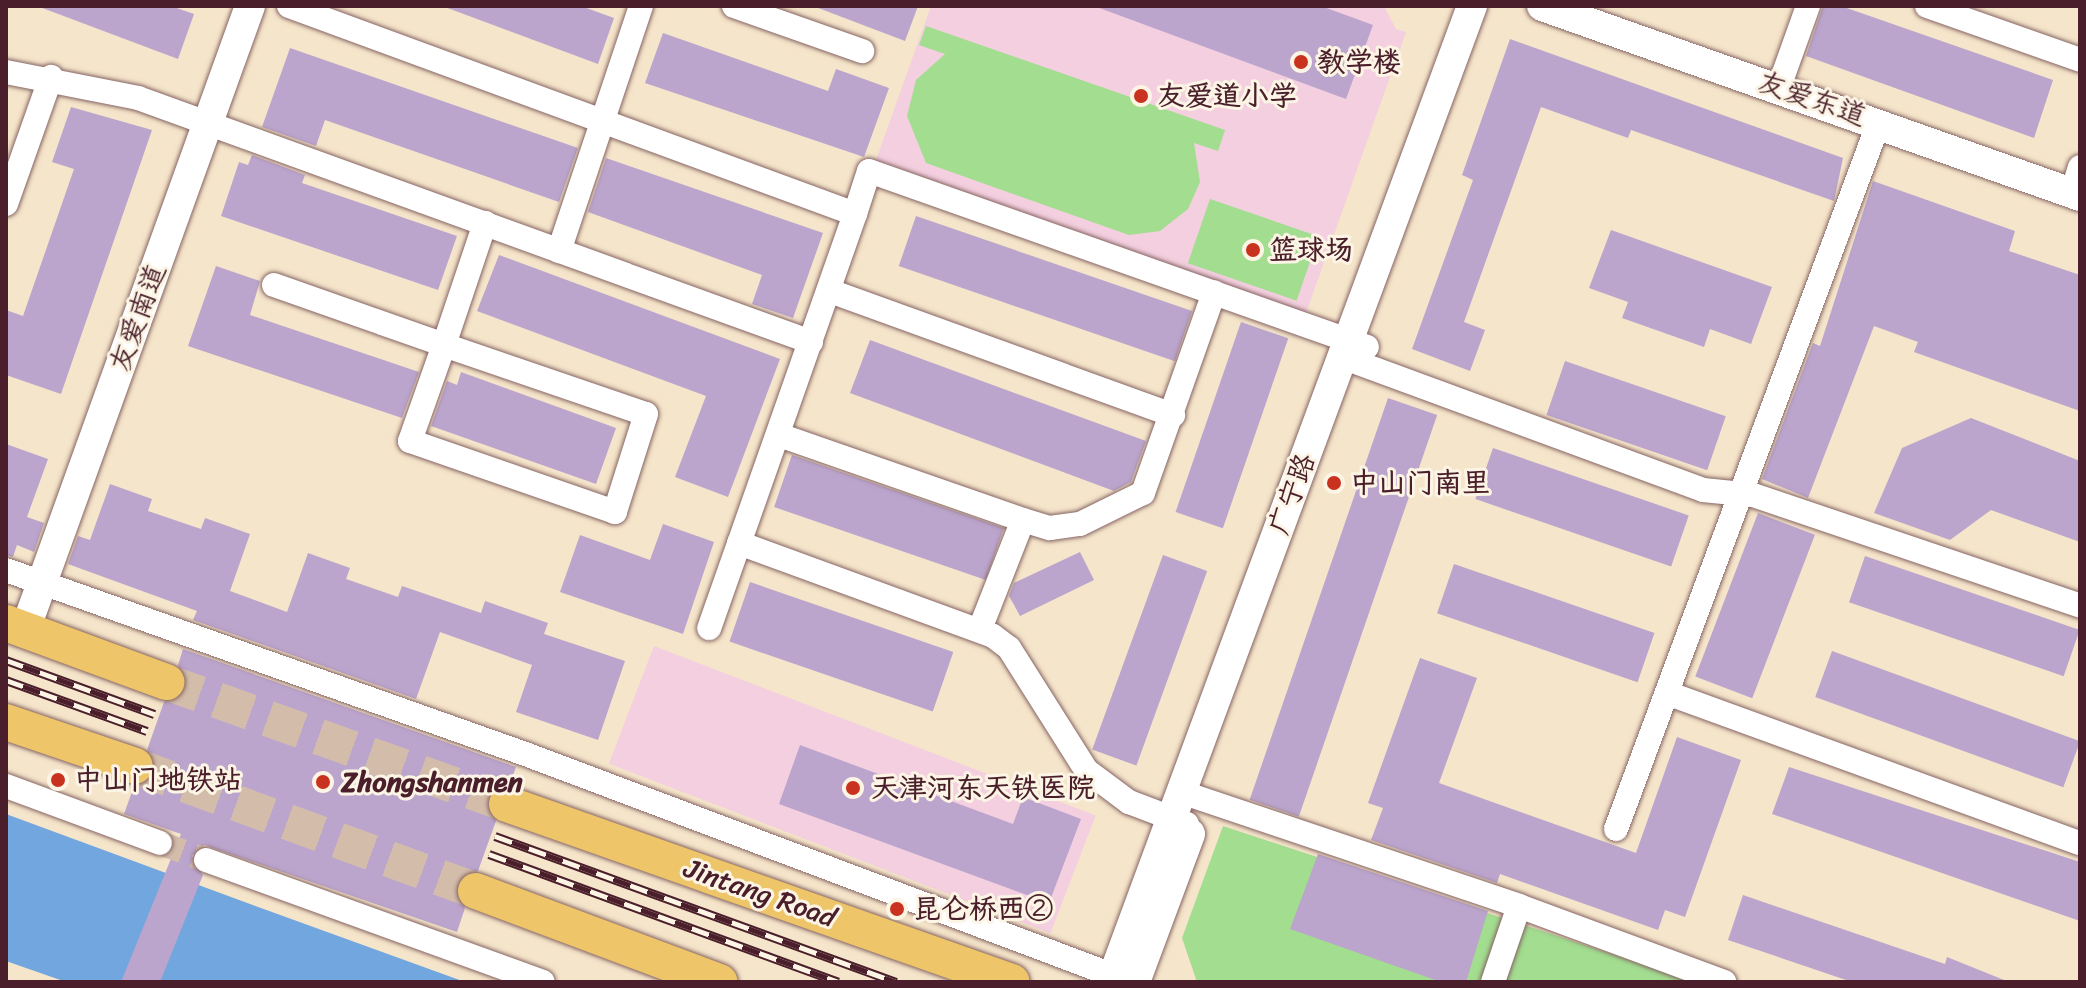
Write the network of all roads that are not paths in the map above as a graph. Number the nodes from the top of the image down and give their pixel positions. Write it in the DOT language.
graph roads {
  1 [pos="250,6"];
  2 [pos="289,6"];
  3 [pos="641,6"];
  4 [pos="734,6"];
  5 [pos="1472,6"];
  6 [pos="1493,6"];
  7 [pos="1542,6"];
  8 [pos="1808,6"];
  9 [pos="1927,6"];
  10 [pos="862,51"];
  11 [pos="2080,60"];
  12 [pos="6,72"];
  13 [pos="51,77"];
  14 [pos="1779,87"];
  15 [pos="1879,122"];
  16 [pos="209,123"];
  17 [pos="601,123"];
  18 [pos="2077,185"];
  19 [pos="6,204"];
  20 [pos="855,214"];
  21 [pos="485,223"];
  22 [pos="559,251"];
  23 [pos="274,285"];
  24 [pos="830,291"];
  25 [pos="1214,292"];
  26 [pos="811,342"];
  27 [pos="444,345"];
  28 [pos="1355,352"];
  29 [pos="1173,415"];
  30 [pos="779,435"];
  31 [pos="1739,496"];
  32 [pos="1023,520"];
  33 [pos="739,543"];
  34 [pos="6,570"];
  35 [pos="42,583"];
  36 [pos="2080,606"];
  37 [pos="16,627"];
  38 [pos="709,628"];
  39 [pos="980,629"];
  40 [pos="166,682"];
  41 [pos="1667,693"];
  42 [pos="6,722"];
  43 [pos="135,766"];
  44 [pos="6,786"];
  45 [pos="507,804"];
  46 [pos="1188,809"];
  47 [pos="1616,829"];
  48 [pos="160,843"];
  49 [pos="2080,843"];
  50 [pos="206,860"];
  51 [pos="476,891"];
  52 [pos="1519,906"];
  53 [pos="1123,980"];
  54 [pos="543,982"];
  55 [pos="720,982"];
  56 [pos="1012,982"];
  57 [pos="1493,982"];
  58 [pos="1724,982"];
  1 -- 16 [label="street, 友爱南道"];
  2 -- 17 [label="street"];
  3 -- 17 [label="street"];
  4 -- 10 [label="street"];
  5 -- 28 [label="street, 广宁路"];
  6 -- 28 [label="street, 广宁路"];
  7 -- 14 [label="street, 友爱东道"];
  8 -- 14 [label="street"];
  9 -- 11 [label="street"];
  12 -- 13 [label="street"];
  13 -- 16 [label="street"];
  13 -- 19 [label="street"];
  14 -- 15 [label="street, 友爱东道"];
  15 -- 18 [label="street, 友爱东道"];
  15 -- 31 [label="street"];
  16 -- 21 [label="street"];
  16 -- 35 [label="street, 友爱南道"];
  17 -- 20 [label="street"];
  17 -- 22 [label="street"];
  20 -- 24 [label="street"];
  20 -- 25 [label="street"];
  21 -- 22 [label="street"];
  21 -- 27 [label="street"];
  22 -- 26 [label="street"];
  23 -- 27 [label="street"];
  24 -- 26 [label="street"];
  24 -- 29 [label="street"];
  25 -- 28 [label="street"];
  25 -- 29 [label="street"];
  26 -- 30 [label="street"];
  27 -- 27 [label="street"];
  28 -- 31 [label="street"];
  28 -- 46 [label="street, 广宁路"];
  29 -- 32 [label="street"];
  30 -- 32 [label="street"];
  30 -- 33 [label="street"];
  31 -- 36 [label="street"];
  31 -- 41 [label="street"];
  32 -- 39 [label="street"];
  33 -- 38 [label="street"];
  33 -- 39 [label="street"];
  34 -- 35 [label="street"];
  35 -- 37 [label="street, 友爱南道"];
  35 -- 53 [label="street"];
  37 -- 40 [label="main road"];
  39 -- 46 [label="street"];
  41 -- 47 [label="street"];
  41 -- 49 [label="street"];
  42 -- 43 [label="main road"];
  44 -- 48 [label="street"];
  45 -- 56 [label="main road, Jintang Road"];
  46 -- 52 [label="street"];
  46 -- 53 [label="street, 广宁路"];
  50 -- 54 [label="street"];
  51 -- 55 [label="main road"];
  52 -- 57 [label="street"];
  52 -- 58 [label="street"];
}
